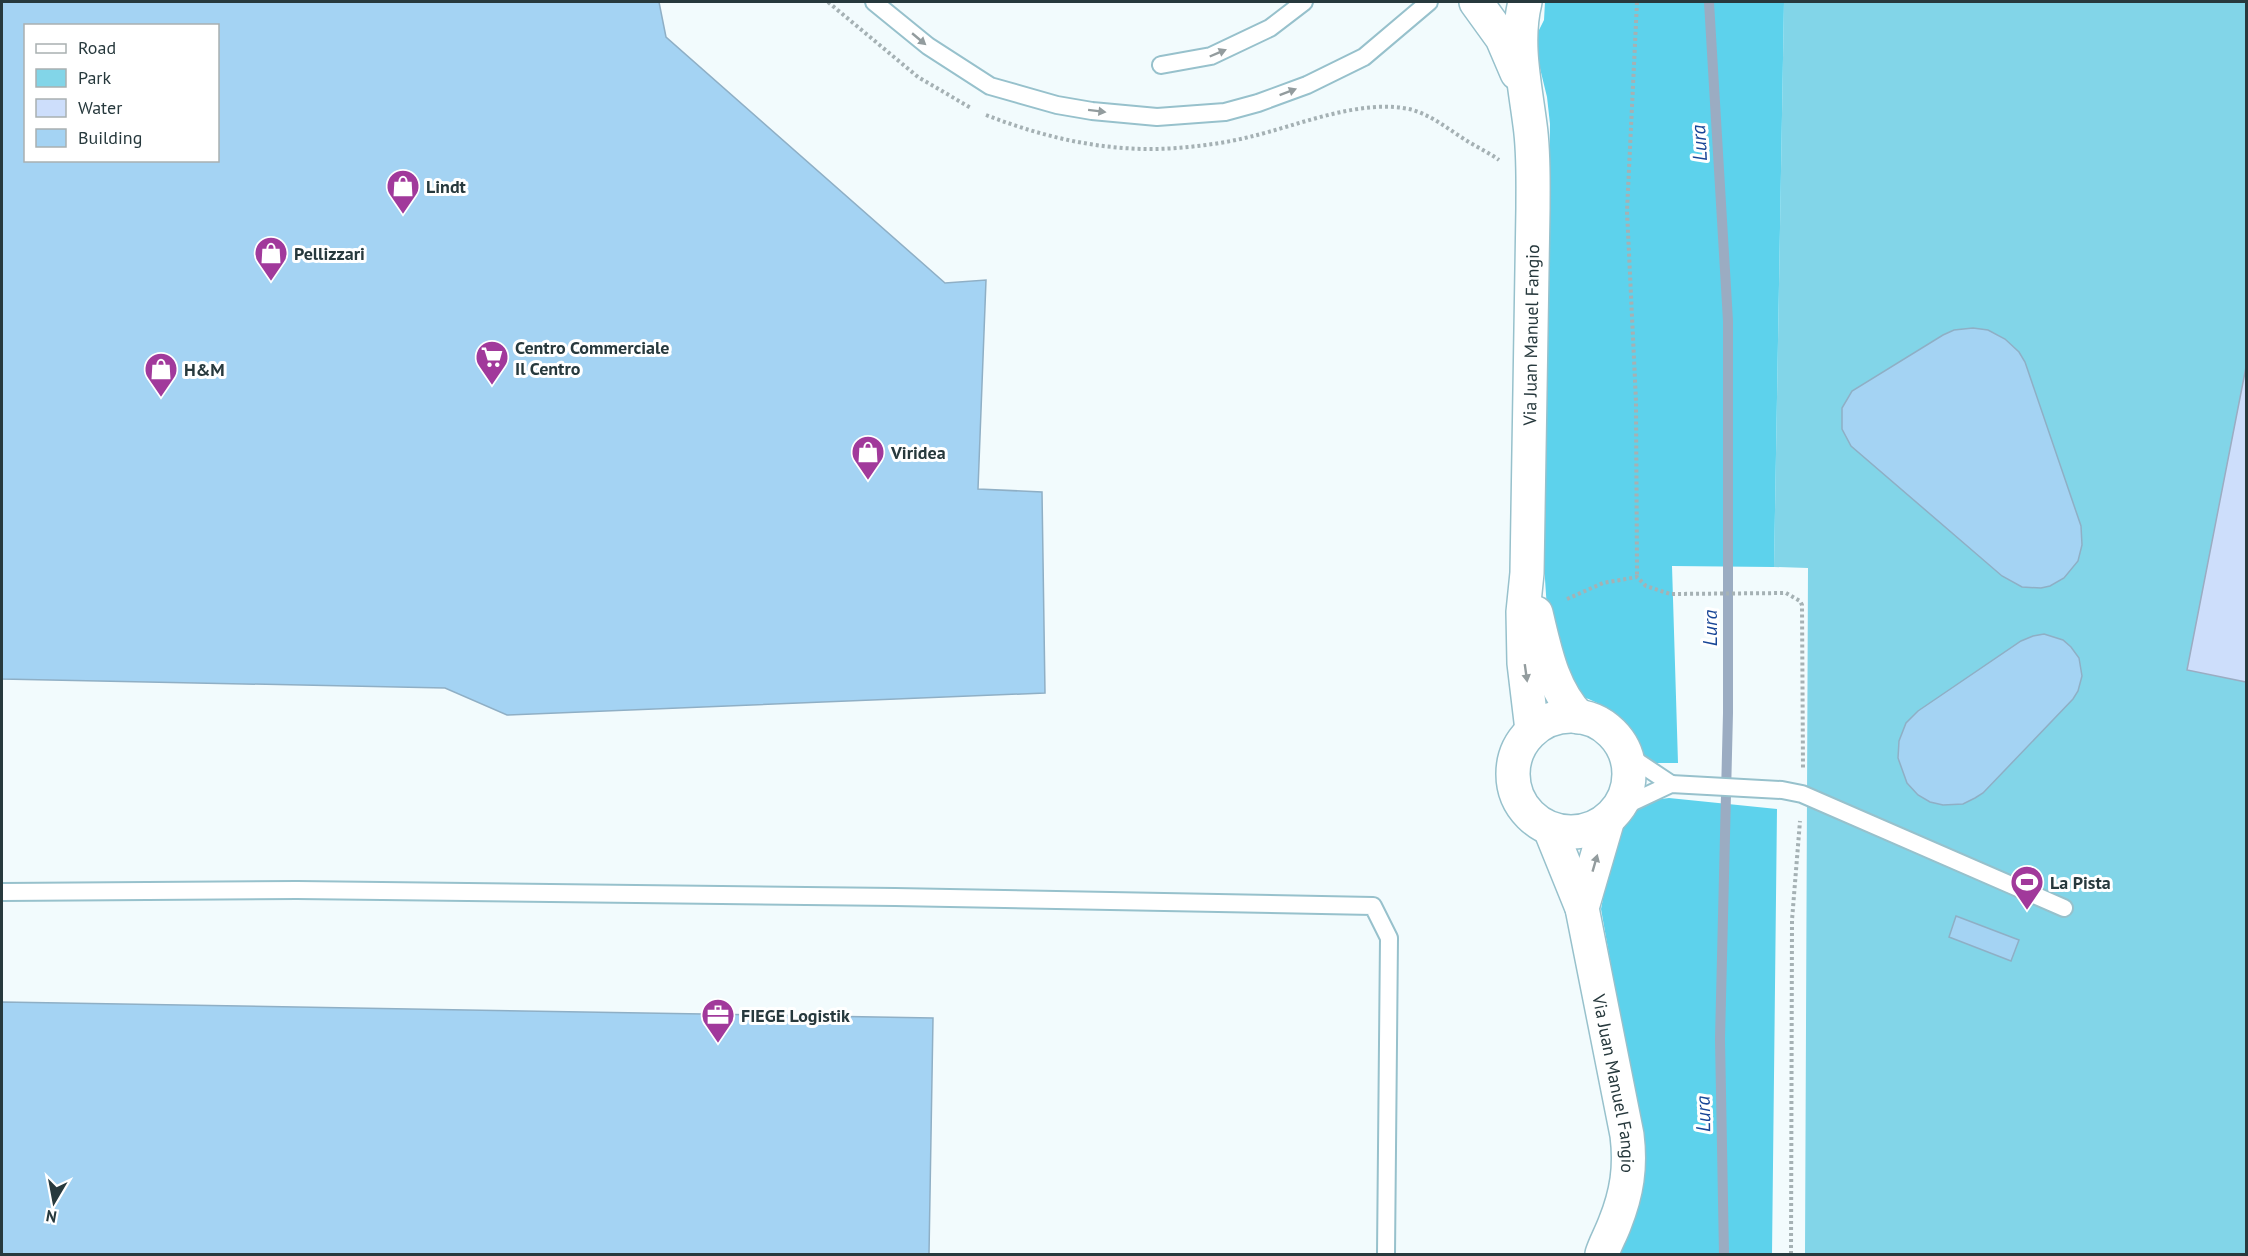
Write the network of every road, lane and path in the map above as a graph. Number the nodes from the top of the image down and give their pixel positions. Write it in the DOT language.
graph roads {
  1 [pos="828,2"];
  2 [pos="874,2"];
  3 [pos="1304,2"];
  4 [pos="1429,2"];
  5 [pos="1476,2"];
  6 [pos="1526,2"];
  7 [pos="1637,2"];
  8 [pos="1161,65"];
  9 [pos="1525,98"];
  10 [pos="1504,168"];
  11 [pos="1637,578"];
  12 [pos="1531,588"];
  13 [pos="1579,717"];
  14 [pos="1532,730"];
  15 [pos="1626,754"];
  16 [pos="1671,784"];
  17 [pos="1802,794"];
  18 [pos="1613,814"];
  19 [pos="1550,829"];
  20 [pos="2,892"];
  21 [pos="1582,908"];
  22 [pos="2064,909"];
  23 [pos="1386,1254"];
  24 [pos="1602,1254"];
  25 [pos="1791,1254"];
  1 -- 10 [label="path"];
  2 -- 4 [label="lane, one-way"];
  8 -- 3 [label="lane, one-way"];
  5 -- 9 [label="street, Via Juan Manuel Fangio"];
  6 -- 9 [label="street, Via Juan Manuel Fangio"];
  7 -- 11 [label="path"];
  9 -- 12 [label="street, Via Juan Manuel Fangio"];
  11 -- 12 [label="path"];
  11 -- 17 [label="path"];
  12 -- 13 [label="street, Via Juan Manuel Fangio"];
  12 -- 14 [label="street, Via Juan Manuel Fangio, one-way"];
  13 -- 14 [label="street"];
  13 -- 15 [label="street"];
  14 -- 19 [label="street"];
  15 -- 16 [label="lane"];
  15 -- 18 [label="street"];
  16 -- 17 [label="lane"];
  16 -- 18 [label="lane"];
  17 -- 22 [label="lane"];
  17 -- 25 [label="path"];
  18 -- 19 [label="street"];
  21 -- 18 [label="street, Via Juan Manuel Fangio, one-way"];
  19 -- 21 [label="street, Via Juan Manuel Fangio"];
  20 -- 23 [label="lane"];
  21 -- 24 [label="street, Via Juan Manuel Fangio"];
}
